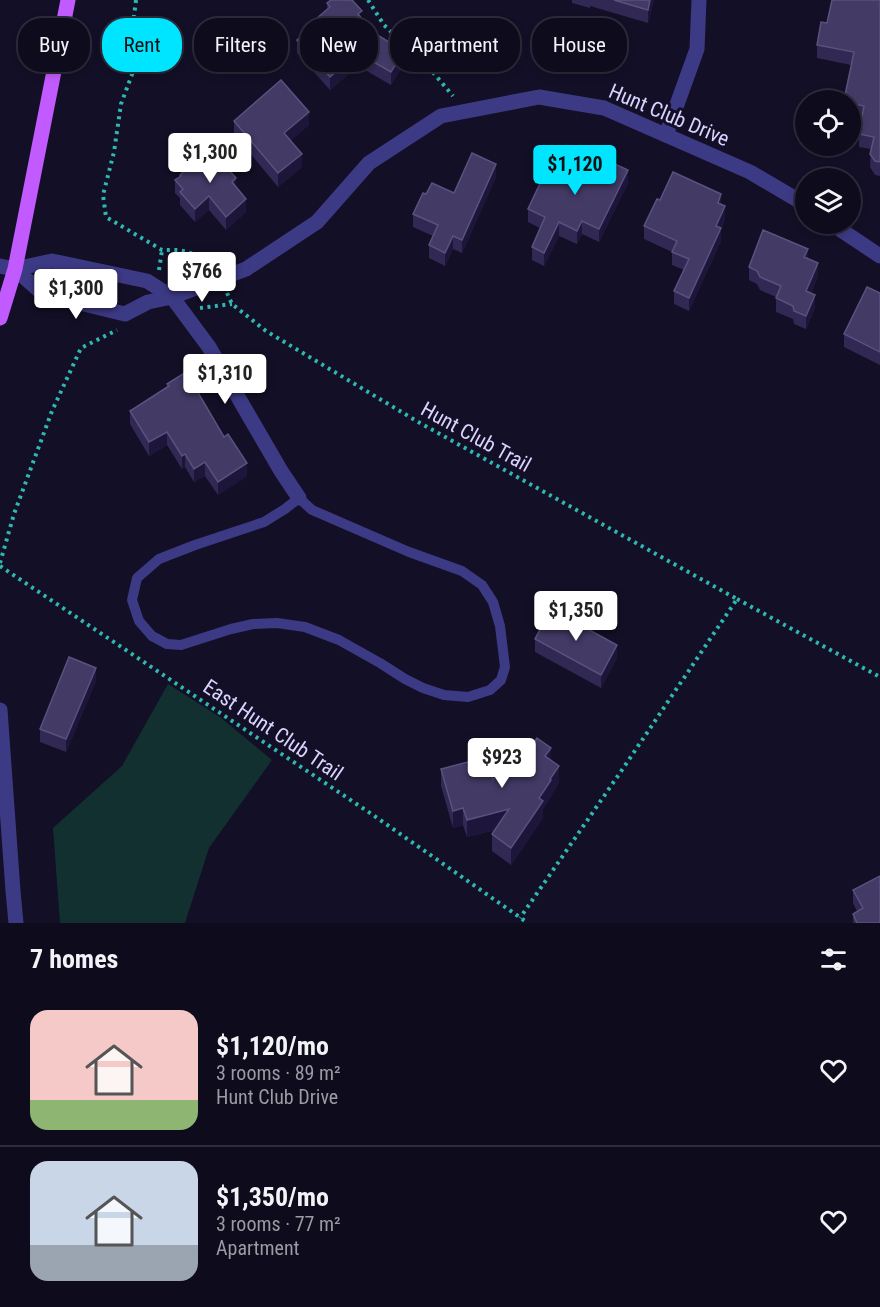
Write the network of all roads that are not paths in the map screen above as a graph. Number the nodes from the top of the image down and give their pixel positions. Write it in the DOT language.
graph roads {
  1 [pos="68,0"];
  2 [pos="699,0"];
  3 [pos="666,135"];
  4 [pos="795,199"];
  5 [pos="847,234"];
  6 [pos="880,256"];
  7 [pos="7,267"];
  8 [pos="172,297"];
  9 [pos="0,318"];
  10 [pos="299,498"];
  11 [pos="0,710"];
  12 [pos="16,923"];
  1 -- 7 [label="main road"];
  2 -- 3 [label="street"];
  3 -- 4 [label="street, Hunt Club Drive"];
  3 -- 8 [label="street, Hunt Club Drive"];
  5 -- 6 [label="street"];
  7 -- 8 [label="street"];
  7 -- 8 [label="street, Hunt Club Drive"];
  7 -- 9 [label="main road"];
  8 -- 10 [label="street"];
  10 -- 10 [label="lane"];
  11 -- 12 [label="street"];
}
